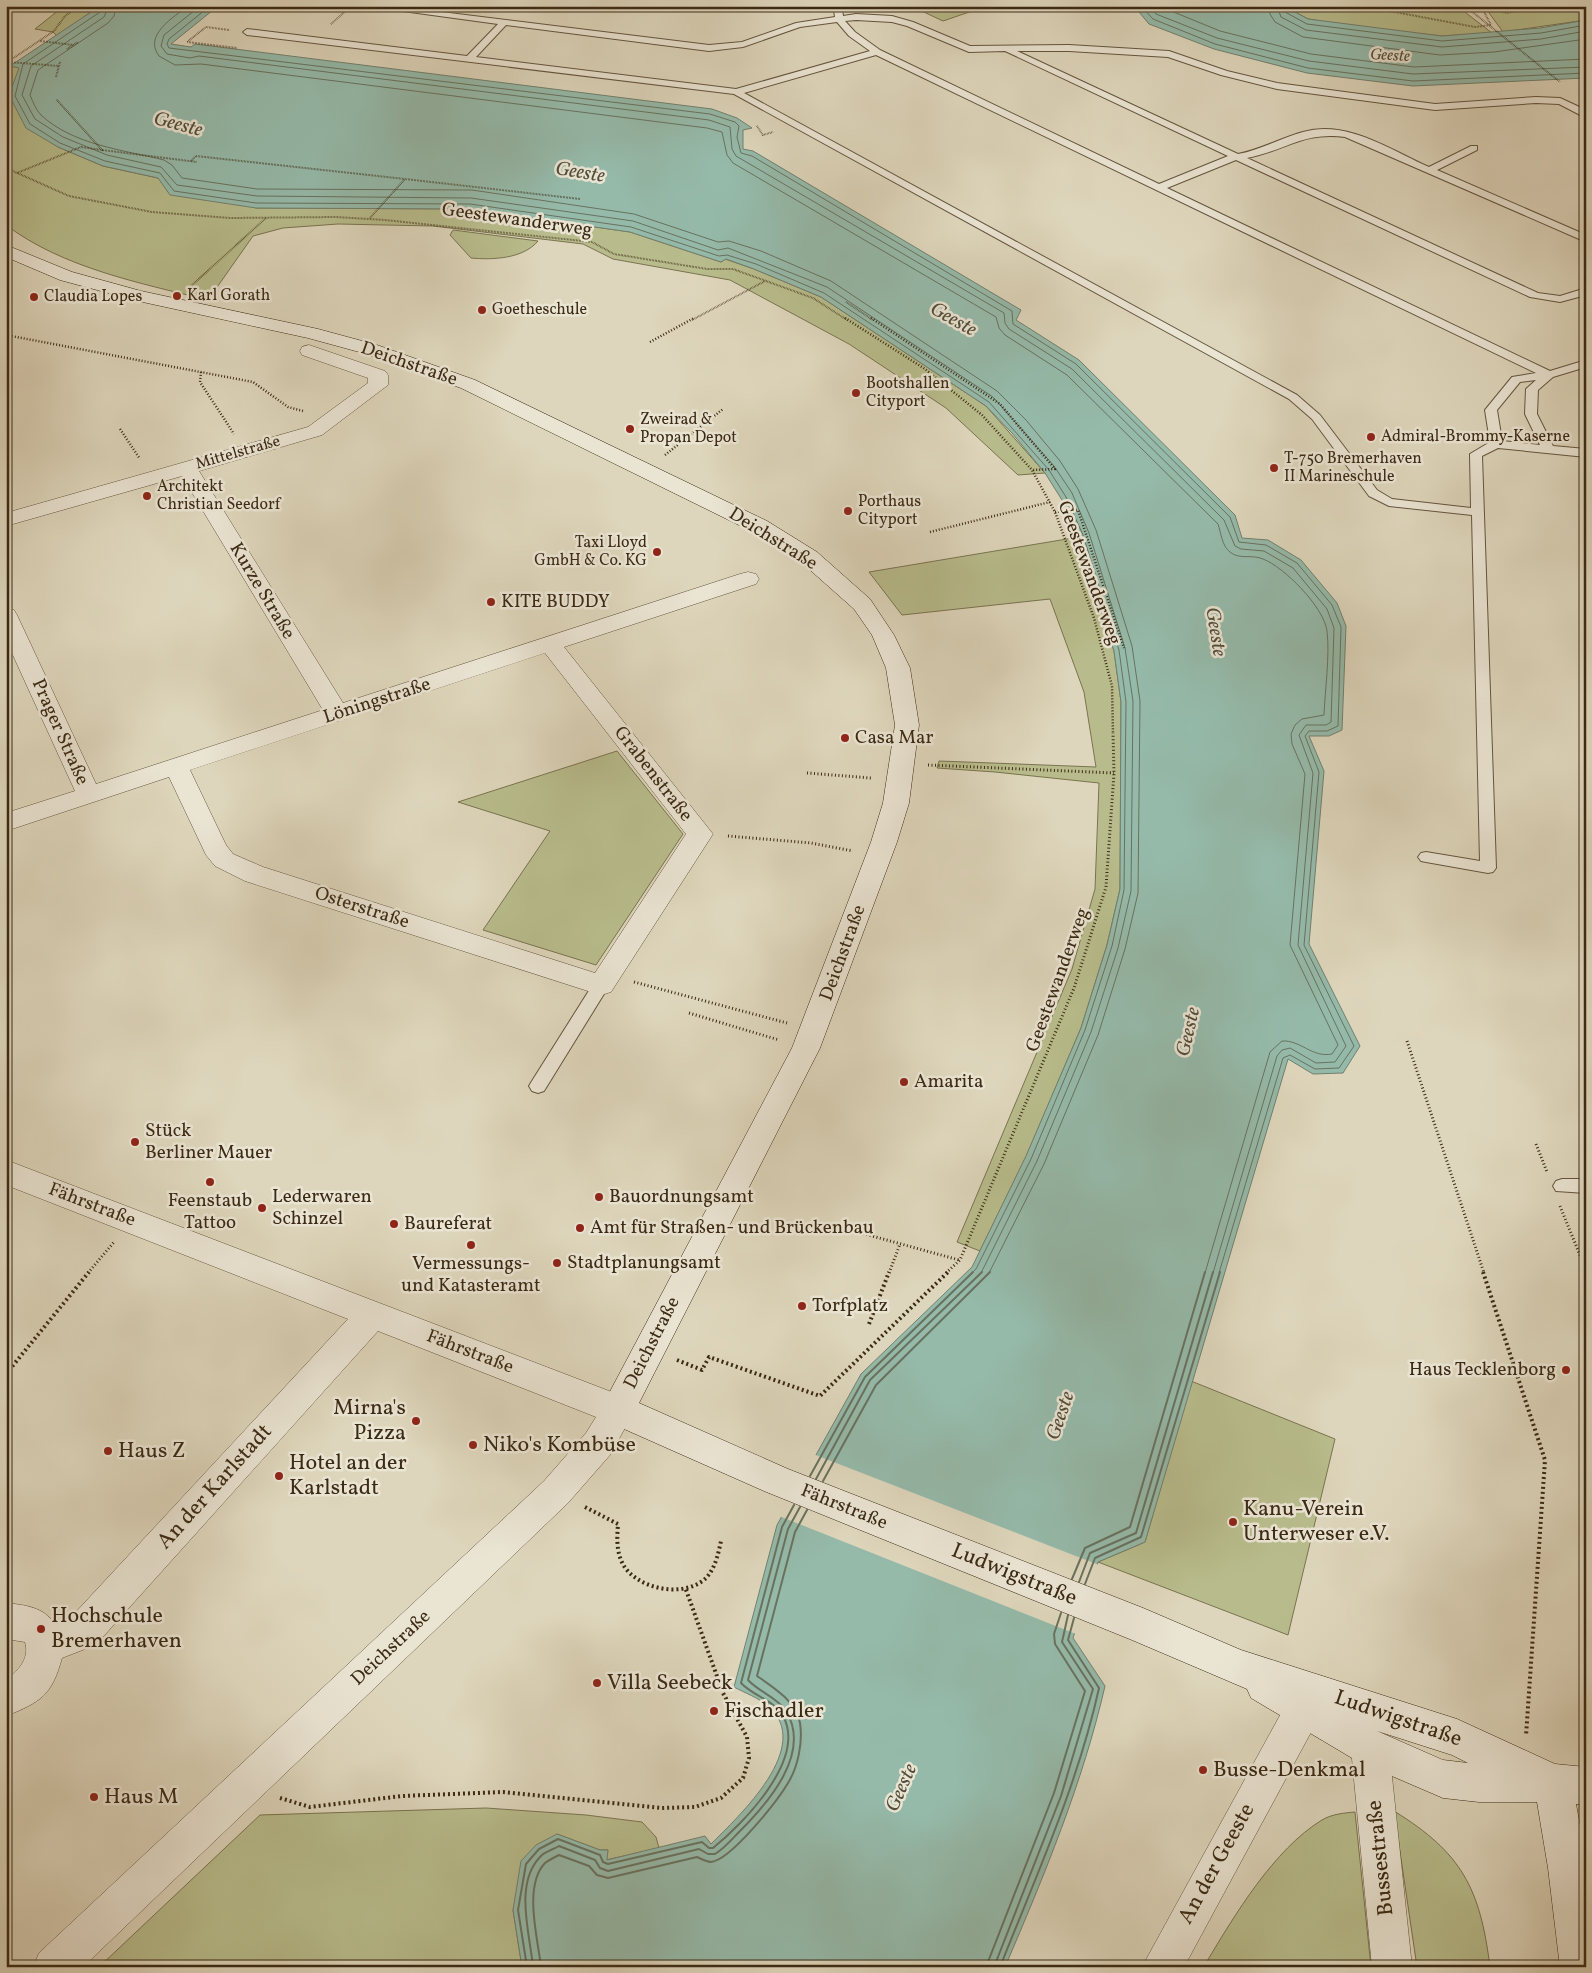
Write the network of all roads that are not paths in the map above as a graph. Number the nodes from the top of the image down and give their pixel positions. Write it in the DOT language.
graph roads {
  1 [pos="370,6"];
  2 [pos="832,6"];
  3 [pos="417,9"];
  4 [pos="838,19"];
  5 [pos="504,23"];
  6 [pos="247,32"];
  7 [pos="1006,50"];
  8 [pos="877,52"];
  9 [pos="470,58"];
  10 [pos="736,92"];
  11 [pos="1586,115"];
  12 [pos="1474,148"];
  13 [pos="1235,157"];
  14 [pos="1430,170"];
  15 [pos="1160,187"];
  16 [pos="1586,239"];
  17 [pos="6,250"];
  18 [pos="1586,291"];
  19 [pos="309,351"];
  20 [pos="1586,362"];
  21 [pos="1549,375"];
  22 [pos="1496,444"];
  23 [pos="1549,450"];
  24 [pos="1586,454"];
  25 [pos="187,468"];
  26 [pos="1477,512"];
  27 [pos="6,520"];
  28 [pos="748,579"];
  29 [pos="6,615"];
  30 [pos="550,644"];
  31 [pos="338,714"];
  32 [pos="176,766"];
  33 [pos="89,795"];
  34 [pos="6,822"];
  35 [pos="1426,857"];
  36 [pos="604,980"];
  37 [pos="538,1086"];
  38 [pos="6,1172"];
  39 [pos="1562,1186"];
  40 [pos="1586,1186"];
  41 [pos="373,1314"];
  42 [pos="618,1410"];
  43 [pos="929,1541"];
  44 [pos="6,1621"];
  45 [pos="46,1645"];
  46 [pos="1238,1668"];
  47 [pos="6,1698"];
  48 [pos="1303,1710"];
  49 [pos="1370,1748"];
  50 [pos="1554,1779"];
  51 [pos="53,1967"];
  52 [pos="1162,1967"];
  53 [pos="1392,1967"];
  54 [pos="1580,1967"];
  1 -- 3 [label="lane"];
  2 -- 4 [label="lane"];
  3 -- 5 [label="lane"];
  4 -- 5 [label="lane"];
  4 -- 7 [label="lane"];
  4 -- 8 [label="lane"];
  5 -- 9 [label="lane"];
  6 -- 9 [label="lane"];
  7 -- 11 [label="lane"];
  7 -- 13 [label="lane"];
  8 -- 10 [label="lane"];
  8 -- 15 [label="lane"];
  9 -- 10 [label="lane"];
  10 -- 26 [label="lane"];
  12 -- 14 [label="lane"];
  13 -- 14 [label="lane"];
  13 -- 15 [label="lane"];
  13 -- 18 [label="lane"];
  14 -- 16 [label="lane"];
  15 -- 21 [label="lane"];
  17 -- 42 [label="street, Deichstraße"];
  19 -- 25 [label="street, Mittelstraße"];
  20 -- 21 [label="lane"];
  21 -- 22 [label="lane"];
  21 -- 23 [label="lane"];
  22 -- 23 [label="lane"];
  22 -- 26 [label="lane"];
  23 -- 24 [label="lane"];
  25 -- 27 [label="street, Mittelstraße"];
  25 -- 31 [label="street, Kurze Straße"];
  26 -- 35 [label="lane"];
  28 -- 30 [label="street, Löningstraße"];
  29 -- 33 [label="street, Prager Straße"];
  30 -- 31 [label="street, Löningstraße"];
  30 -- 36 [label="street, Grabenstraße"];
  31 -- 32 [label="street, Löningstraße"];
  32 -- 33 [label="street, Löningstraße"];
  32 -- 36 [label="street, Osterstraße"];
  33 -- 34 [label="street, Löningstraße"];
  36 -- 37 [label="lane"];
  38 -- 41 [label="street, Fährstraße"];
  39 -- 40 [label="lane"];
  41 -- 42 [label="street, Fährstraße"];
  41 -- 45 [label="street, An der Karlstadt"];
  42 -- 43 [label="street, Fährstraße"];
  42 -- 51 [label="street, Deichstraße"];
  43 -- 46 [label="street, Ludwigstraße"];
  44 -- 45 [label="street"];
  45 -- 47 [label="street"];
  46 -- 48 [label="street, Ludwigstraße"];
  46 -- 50 [label="street, Ludwigstraße"];
  48 -- 49 [label="street, Ludwigstraße"];
  48 -- 52 [label="street, An der Geeste"];
  49 -- 50 [label="street, Ludwigstraße"];
  49 -- 53 [label="street, Bussestraße"];
  50 -- 54 [label="street"];
}
